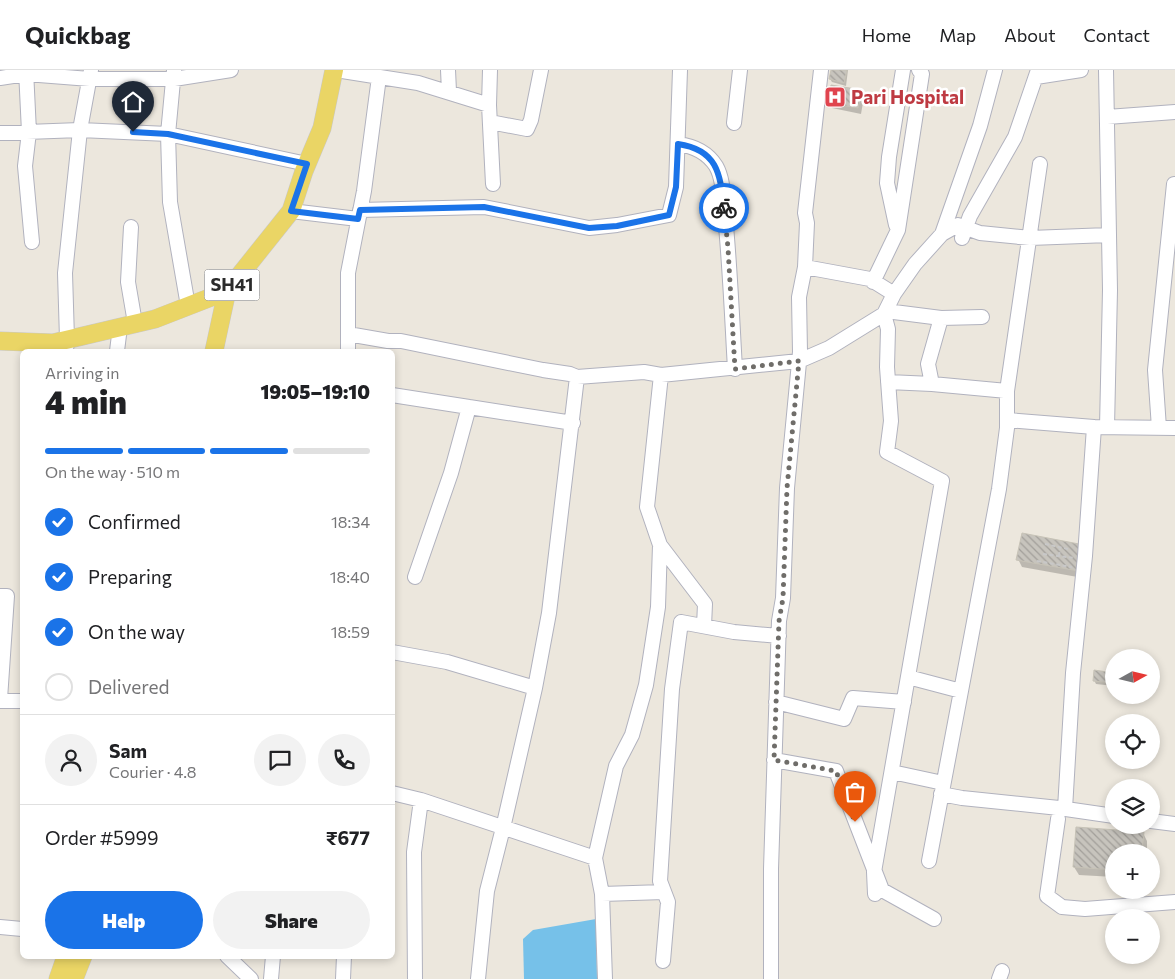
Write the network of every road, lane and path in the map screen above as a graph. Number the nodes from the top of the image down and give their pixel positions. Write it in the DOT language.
graph roads {
  1 [pos="231,70"];
  2 [pos="335,70"];
  3 [pos="448,70"];
  4 [pos="490,70"];
  5 [pos="541,70"];
  6 [pos="680,70"];
  7 [pos="740,70"];
  8 [pos="821,70"];
  9 [pos="903,70"];
  10 [pos="919,70"];
  11 [pos="994,70"];
  12 [pos="1081,70"];
  13 [pos="1106,70"];
  14 [pos="26,72"];
  15 [pos="90,74"];
  16 [pos="174,74"];
  17 [pos="1037,74"];
  18 [pos="378,77"];
  19 [pos="0,78"];
  20 [pos="449,91"];
  21 [pos="489,105"];
  22 [pos="1175,112"];
  23 [pos="1107,117"];
  24 [pos="490,122"];
  25 [pos="734,123"];
  26 [pos="80,130"];
  27 [pos="29,132"];
  28 [pos="0,133"];
  29 [pos="168,134"];
  30 [pos="678,144"];
  31 [pos="307,164"];
  32 [pos="1040,164"];
  33 [pos="493,184"];
  34 [pos="1174,184"];
  35 [pos="291,211"];
  36 [pos="359,215"];
  37 [pos="131,227"];
  38 [pos="898,230"];
  39 [pos="964,233"];
  40 [pos="942,234"];
  41 [pos="1109,235"];
  42 [pos="1030,238"];
  43 [pos="32,242"];
  44 [pos="805,267"];
  45 [pos="873,282"];
  46 [pos="227,291"];
  47 [pos="894,294"];
  48 [pos="188,306"];
  49 [pos="885,313"];
  50 [pos="982,317"];
  51 [pos="941,318"];
  52 [pos="128,325"];
  53 [pos="348,334"];
  54 [pos="0,341"];
  55 [pos="66,345"];
  56 [pos="388,346"];
  57 [pos="118,349"];
  58 [pos="214,349"];
  59 [pos="348,349"];
  60 [pos="799,361"];
  61 [pos="735,369"];
  62 [pos="661,375"];
  63 [pos="577,377"];
  64 [pos="888,382"];
  65 [pos="932,384"];
  66 [pos="1007,392"];
  67 [pos="395,395"];
  68 [pos="469,407"];
  69 [pos="1007,420"];
  70 [pos="572,423"];
  71 [pos="1101,427"];
  72 [pos="1159,428"];
  73 [pos="1175,428"];
  74 [pos="1045,544"];
  75 [pos="660,545"];
  76 [pos="1060,547"];
  77 [pos="1068,549"];
  78 [pos="1042,554"];
  79 [pos="1061,557"];
  80 [pos="1037,562"];
  81 [pos="1078,564"];
  82 [pos="415,577"];
  83 [pos="0,596"];
  84 [pos="704,626"];
  85 [pos="778,636"];
  86 [pos="395,653"];
  87 [pos="908,678"];
  88 [pos="535,688"];
  89 [pos="960,691"];
  90 [pos="0,700"];
  91 [pos="20,701"];
  92 [pos="776,702"];
  93 [pos="904,702"];
  94 [pos="774,760"];
  95 [pos="892,772"];
  96 [pos="942,789"];
  97 [pos="395,794"];
  98 [pos="420,800"];
  99 [pos="1062,814"];
  100 [pos="1105,816"];
  101 [pos="1160,822"];
  102 [pos="1175,824"];
  103 [pos="503,828"];
  104 [pos="595,858"];
  105 [pos="929,861"];
  106 [pos="874,872"];
  107 [pos="664,892"];
  108 [pos="602,894"];
  109 [pos="875,894"];
  110 [pos="1175,902"];
  111 [pos="934,919"];
  112 [pos="0,927"];
  113 [pos="20,929"];
  114 [pos="65,959"];
  115 [pos="82,959"];
  116 [pos="230,959"];
  117 [pos="273,959"];
  118 [pos="344,959"];
  119 [pos="663,961"];
  120 [pos="58,979"];
  121 [pos="74,979"];
  122 [pos="251,979"];
  123 [pos="271,979"];
  124 [pos="343,979"];
  125 [pos="414,979"];
  126 [pos="478,979"];
  127 [pos="605,979"];
  128 [pos="771,979"];
  1 -- 16 [label="street"];
  2 -- 18 [label="street"];
  2 -- 31 [label="main road, SH41"];
  3 -- 20 [label="street"];
  4 -- 21 [label="street"];
  5 -- 24 [label="street"];
  6 -- 30 [label="street"];
  7 -- 25 [label="street"];
  8 -- 44 [label="street"];
  9 -- 38 [label="street"];
  10 -- 38 [label="street"];
  11 -- 40 [label="street"];
  12 -- 17 [label="street"];
  13 -- 23 [label="street"];
  14 -- 15 [label="street"];
  14 -- 19 [label="street"];
  14 -- 27 [label="street"];
  15 -- 16 [label="street"];
  15 -- 26 [label="street"];
  16 -- 29 [label="street"];
  17 -- 39 [label="street"];
  18 -- 20 [label="street"];
  18 -- 36 [label="street"];
  20 -- 21 [label="street"];
  21 -- 24 [label="street"];
  22 -- 23 [label="street"];
  23 -- 41 [label="street"];
  24 -- 33 [label="street"];
  26 -- 27 [label="street"];
  26 -- 29 [label="street"];
  26 -- 55 [label="street"];
  27 -- 28 [label="street"];
  27 -- 43 [label="street"];
  29 -- 31 [label="street"];
  29 -- 48 [label="street"];
  30 -- 36 [label="street"];
  30 -- 61 [label="street"];
  31 -- 35 [label="main road, SH41"];
  32 -- 42 [label="street"];
  34 -- 72 [label="street"];
  35 -- 36 [label="street"];
  35 -- 46 [label="main road, SH41"];
  36 -- 53 [label="street"];
  37 -- 52 [label="street"];
  38 -- 45 [label="street"];
  39 -- 40 [label="street"];
  39 -- 42 [label="street"];
  40 -- 47 [label="street"];
  41 -- 42 [label="street"];
  41 -- 71 [label="street"];
  42 -- 66 [label="street"];
  44 -- 45 [label="street"];
  44 -- 60 [label="street"];
  45 -- 47 [label="street"];
  46 -- 48 [label="main road, SH41"];
  46 -- 58 [label="main road"];
  47 -- 49 [label="street"];
  48 -- 52 [label="main road, SH41"];
  49 -- 51 [label="street"];
  49 -- 60 [label="street"];
  49 -- 64 [label="street"];
  50 -- 51 [label="street"];
  51 -- 65 [label="street"];
  52 -- 55 [label="main road, SH41"];
  52 -- 57 [label="street"];
  53 -- 56 [label="street"];
  53 -- 59 [label="street"];
  54 -- 55 [label="main road, SH41"];
  56 -- 63 [label="street"];
  60 -- 61 [label="street"];
  60 -- 85 [label="street"];
  61 -- 62 [label="street"];
  62 -- 63 [label="street"];
  62 -- 75 [label="street"];
  63 -- 70 [label="street"];
  64 -- 65 [label="street"];
  64 -- 87 [label="street"];
  65 -- 66 [label="street"];
  66 -- 69 [label="street"];
  67 -- 68 [label="street"];
  68 -- 70 [label="street"];
  68 -- 82 [label="street"];
  69 -- 71 [label="street"];
  69 -- 89 [label="street"];
  70 -- 88 [label="street"];
  71 -- 72 [label="street"];
  71 -- 81 [label="street"];
  72 -- 73 [label="street"];
  74 -- 76 [label="path"];
  75 -- 84 [label="street"];
  75 -- 104 [label="street"];
  76 -- 77 [label="path"];
  76 -- 79 [label="path"];
  78 -- 79 [label="path"];
  79 -- 81 [label="path"];
  80 -- 81 [label="path"];
  81 -- 99 [label="street"];
  83 -- 90 [label="street"];
  84 -- 85 [label="street"];
  84 -- 107 [label="street"];
  85 -- 92 [label="street"];
  86 -- 88 [label="street"];
  87 -- 89 [label="street"];
  87 -- 93 [label="street"];
  88 -- 103 [label="street"];
  89 -- 96 [label="street"];
  90 -- 91 [label="street"];
  92 -- 93 [label="street"];
  92 -- 94 [label="street"];
  93 -- 95 [label="street"];
  94 -- 106 [label="street"];
  94 -- 128 [label="street"];
  95 -- 96 [label="street"];
  95 -- 106 [label="street"];
  96 -- 99 [label="street"];
  96 -- 105 [label="street"];
  97 -- 98 [label="street"];
  98 -- 103 [label="street"];
  98 -- 125 [label="street"];
  99 -- 100 [label="street"];
  99 -- 110 [label="street"];
  101 -- 102 [label="street"];
  103 -- 104 [label="street"];
  103 -- 126 [label="street"];
  104 -- 108 [label="street"];
  106 -- 109 [label="street"];
  106 -- 111 [label="street"];
  107 -- 108 [label="street"];
  107 -- 119 [label="street"];
  108 -- 127 [label="street"];
  112 -- 113 [label="street"];
  114 -- 120 [label="main road"];
  115 -- 121 [label="main road"];
  116 -- 122 [label="street"];
  117 -- 123 [label="street"];
  118 -- 124 [label="street"];
}
